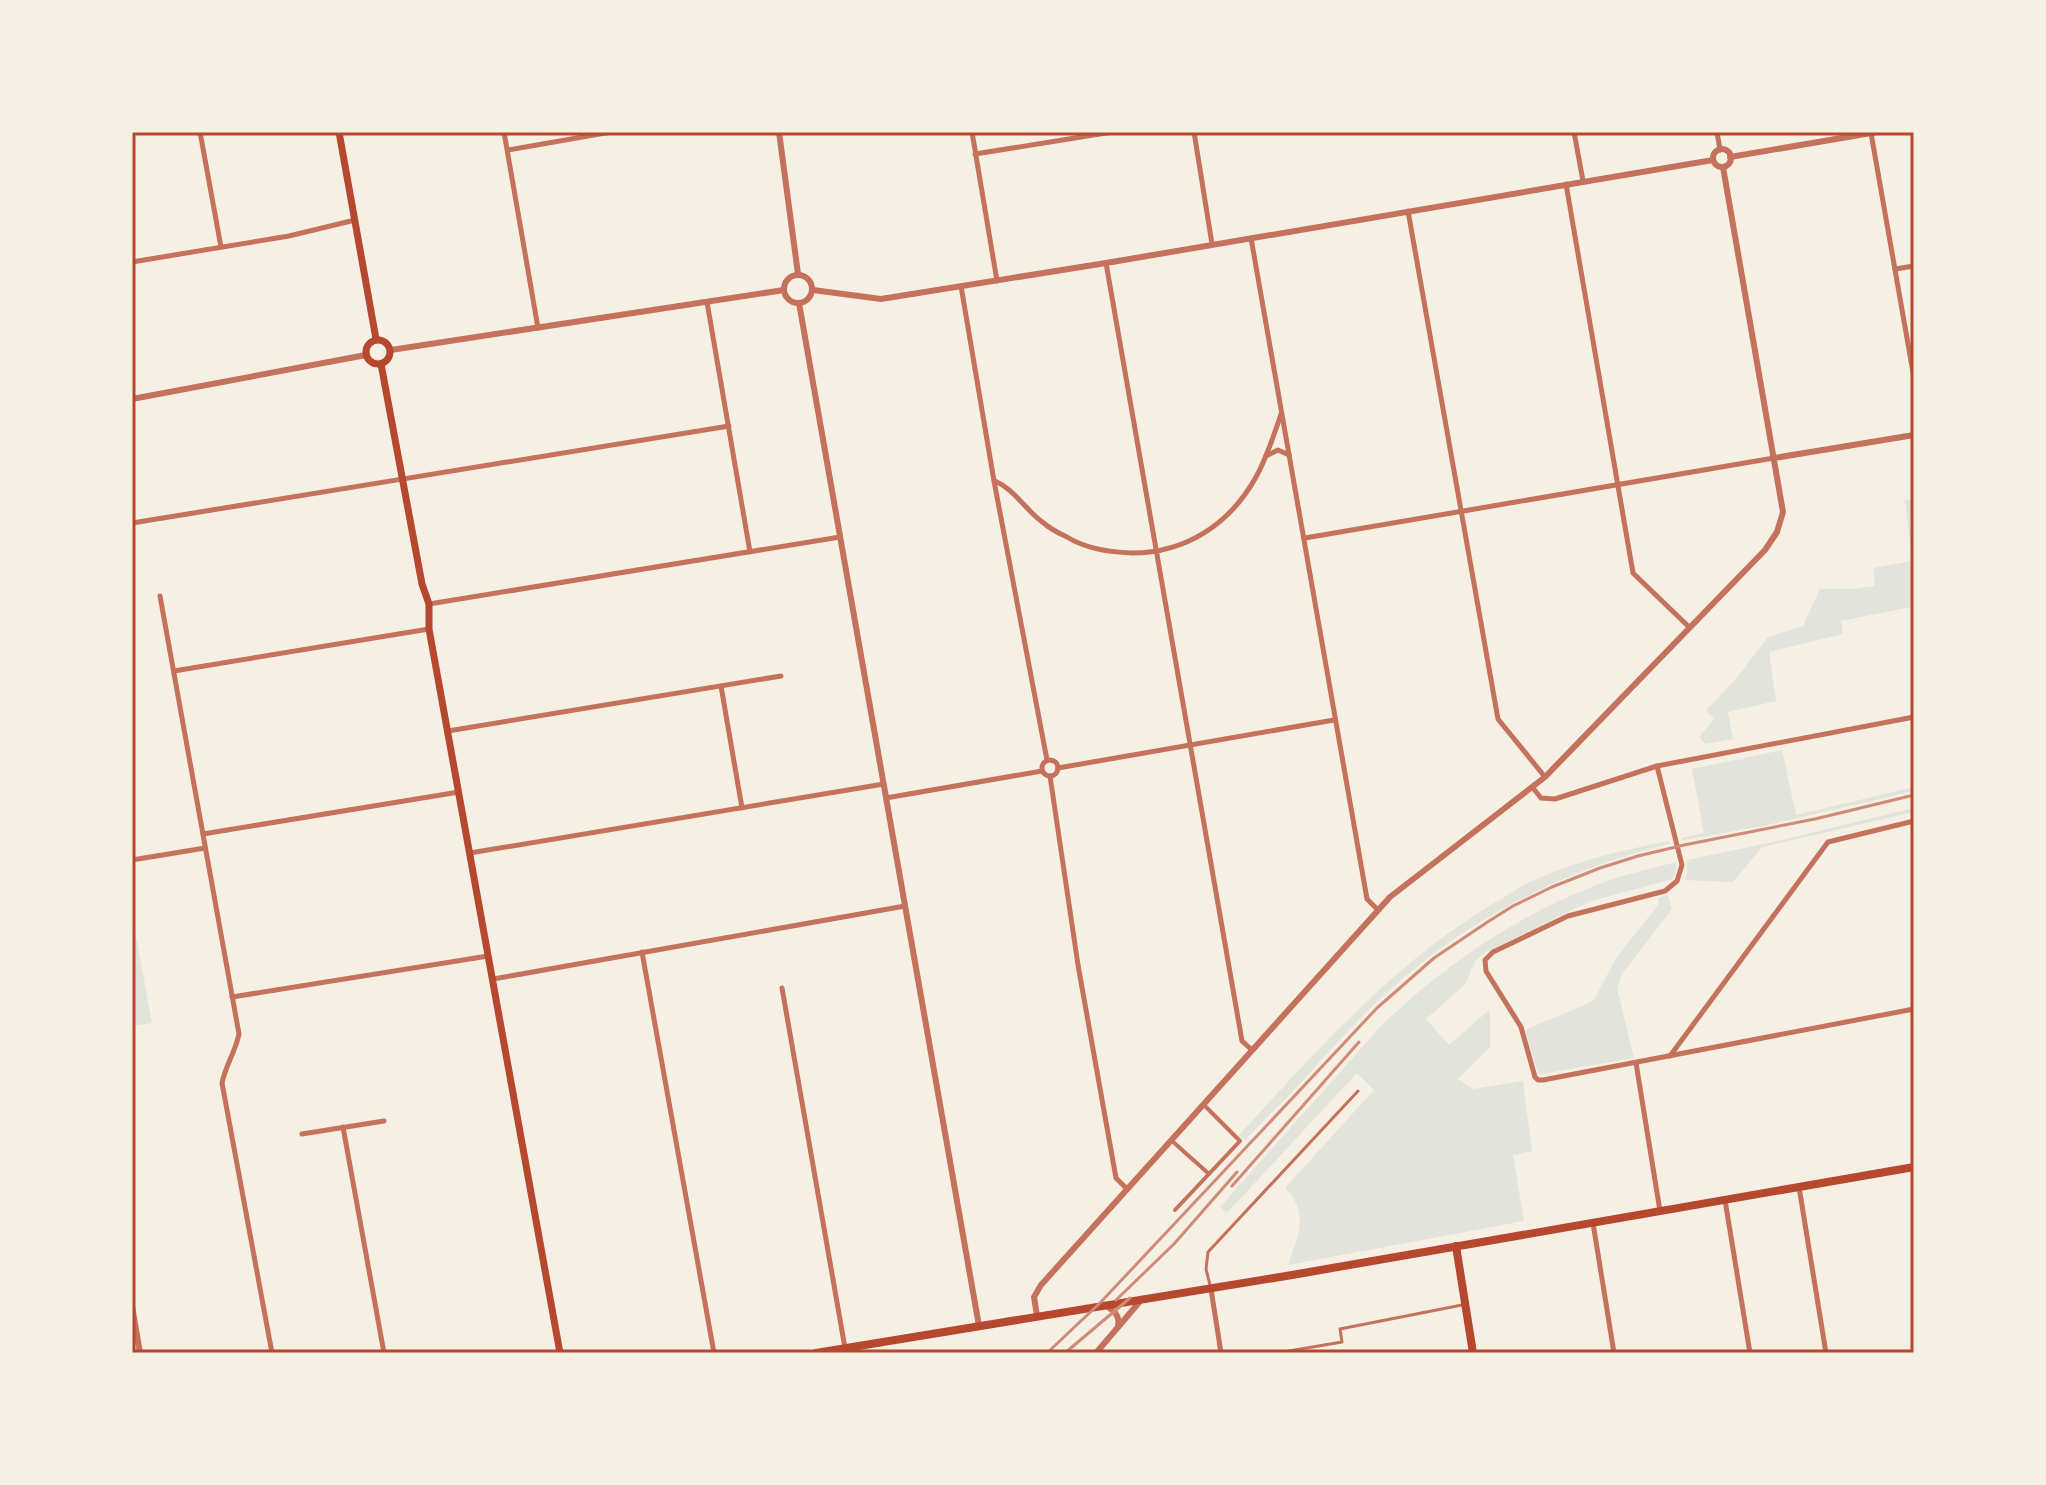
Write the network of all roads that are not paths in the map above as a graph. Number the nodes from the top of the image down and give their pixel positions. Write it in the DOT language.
graph roads {
  1 [pos="200,132"];
  2 [pos="339,132"];
  3 [pos="504,132"];
  4 [pos="611,132"];
  5 [pos="779,132"];
  6 [pos="972,132"];
  7 [pos="1112,132"];
  8 [pos="1194,132"];
  9 [pos="1574,132"];
  10 [pos="1717,132"];
  11 [pos="1874,132"];
  12 [pos="508,150"];
  13 [pos="1720,150"];
  14 [pos="975,154"];
  15 [pos="1730,157"];
  16 [pos="1713,160"];
  17 [pos="1723,167"];
  18 [pos="1583,181"];
  19 [pos="1566,184"];
  20 [pos="1408,211"];
  21 [pos="355,220"];
  22 [pos="1251,238"];
  23 [pos="1212,244"];
  24 [pos="221,247"];
  25 [pos="132,262"];
  26 [pos="1106,263"];
  27 [pos="1914,266"];
  28 [pos="1895,269"];
  29 [pos="798,274"];
  30 [pos="997,281"];
  31 [pos="961,286"];
  32 [pos="784,290"];
  33 [pos="813,290"];
  34 [pos="707,302"];
  35 [pos="799,303"];
  36 [pos="538,329"];
  37 [pos="376,339"];
  38 [pos="391,350"];
  39 [pos="366,355"];
  40 [pos="381,364"];
  41 [pos="1914,378"];
  42 [pos="132,399"];
  43 [pos="1282,413"];
  44 [pos="729,426"];
  45 [pos="1914,435"];
  46 [pos="1289,455"];
  47 [pos="1266,456"];
  48 [pos="1774,458"];
  49 [pos="402,479"];
  50 [pos="994,481"];
  51 [pos="1617,484"];
  52 [pos="1461,511"];
  53 [pos="132,523"];
  54 [pos="840,537"];
  55 [pos="1305,538"];
  56 [pos="1156,551"];
  57 [pos="750,552"];
  58 [pos="160,596"];
  59 [pos="429,604"];
  60 [pos="1689,627"];
  61 [pos="429,629"];
  62 [pos="174,671"];
  63 [pos="781,676"];
  64 [pos="721,686"];
  65 [pos="1914,717"];
  66 [pos="1334,720"];
  67 [pos="448,731"];
  68 [pos="1189,745"];
  69 [pos="1047,760"];
  70 [pos="1657,766"];
  71 [pos="1058,768"];
  72 [pos="1042,771"];
  73 [pos="1050,776"];
  74 [pos="1545,777"];
  75 [pos="884,784"];
  76 [pos="1533,788"];
  77 [pos="459,792"];
  78 [pos="886,798"];
  79 [pos="742,808"];
  80 [pos="1914,821"];
  81 [pos="203,834"];
  82 [pos="205,848"];
  83 [pos="470,853"];
  84 [pos="132,860"];
  85 [pos="905,906"];
  86 [pos="1378,910"];
  87 [pos="642,952"];
  88 [pos="488,956"];
  89 [pos="493,979"];
  90 [pos="782,988"];
  91 [pos="232,997"];
  92 [pos="1914,1009"];
  93 [pos="1253,1051"];
  94 [pos="1670,1056"];
  95 [pos="1636,1063"];
  96 [pos="1358,1091"];
  97 [pos="1204,1105"];
  98 [pos="384,1121"];
  99 [pos="343,1127"];
  100 [pos="302,1134"];
  101 [pos="1171,1140"];
  102 [pos="1914,1167"];
  103 [pos="1209,1174"];
  104 [pos="1799,1187"];
  105 [pos="1127,1189"];
  106 [pos="1725,1199"];
  107 [pos="1175,1210"];
  108 [pos="1660,1211"];
  109 [pos="1593,1223"];
  110 [pos="1456,1246"];
  111 [pos="1211,1289"];
  112 [pos="1142,1299"];
  113 [pos="1466,1304"];
  114 [pos="1105,1305"];
  115 [pos="132,1306"];
  116 [pos="1037,1316"];
  117 [pos="979,1326"];
  118 [pos="1117,1329"];
  119 [pos="845,1348"];
  120 [pos="140,1353"];
  121 [pos="272,1353"];
  122 [pos="384,1353"];
  123 [pos="560,1353"];
  124 [pos="714,1353"];
  125 [pos="816,1353"];
  126 [pos="1096,1353"];
  127 [pos="1221,1353"];
  128 [pos="1277,1353"];
  129 [pos="1473,1353"];
  130 [pos="1614,1353"];
  131 [pos="1750,1353"];
  132 [pos="1826,1353"];
  1 -- 24 [label="street"];
  2 -- 21 [label="main road"];
  3 -- 12 [label="street"];
  4 -- 12 [label="street"];
  5 -- 29 [label="street"];
  6 -- 14 [label="street"];
  7 -- 14 [label="street"];
  8 -- 23 [label="street"];
  9 -- 18 [label="street"];
  10 -- 13 [label="street"];
  11 -- 15 [label="street"];
  11 -- 28 [label="street"];
  12 -- 36 [label="street"];
  13 -- 15 [label="street"];
  13 -- 16 [label="street"];
  14 -- 30 [label="street"];
  15 -- 17 [label="street"];
  16 -- 17 [label="street"];
  16 -- 18 [label="street"];
  17 -- 48 [label="street"];
  18 -- 19 [label="street"];
  19 -- 20 [label="street"];
  19 -- 51 [label="street"];
  20 -- 22 [label="street"];
  20 -- 52 [label="street"];
  21 -- 24 [label="street"];
  21 -- 37 [label="main road"];
  22 -- 23 [label="street"];
  22 -- 43 [label="street"];
  23 -- 26 [label="street"];
  24 -- 25 [label="street"];
  26 -- 30 [label="street"];
  26 -- 56 [label="street"];
  27 -- 28 [label="street"];
  28 -- 41 [label="street"];
  29 -- 32 [label="street"];
  29 -- 33 [label="street"];
  30 -- 31 [label="street"];
  31 -- 33 [label="street"];
  31 -- 50 [label="street"];
  32 -- 34 [label="street"];
  32 -- 35 [label="street"];
  33 -- 35 [label="street"];
  34 -- 36 [label="street"];
  34 -- 44 [label="street"];
  35 -- 54 [label="street"];
  36 -- 38 [label="street"];
  37 -- 38 [label="main road"];
  37 -- 39 [label="main road"];
  38 -- 40 [label="main road"];
  39 -- 40 [label="main road"];
  39 -- 42 [label="street"];
  40 -- 49 [label="main road"];
  43 -- 46 [label="street"];
  43 -- 47 [label="street"];
  44 -- 49 [label="street"];
  44 -- 57 [label="street"];
  45 -- 48 [label="street"];
  46 -- 47 [label="street"];
  46 -- 55 [label="street"];
  47 -- 56 [label="street"];
  48 -- 51 [label="street"];
  48 -- 60 [label="street"];
  49 -- 53 [label="street"];
  49 -- 59 [label="main road"];
  50 -- 56 [label="street"];
  50 -- 69 [label="street"];
  51 -- 52 [label="street"];
  51 -- 60 [label="street"];
  52 -- 55 [label="street"];
  52 -- 74 [label="street"];
  54 -- 57 [label="street"];
  54 -- 75 [label="street"];
  55 -- 66 [label="street"];
  56 -- 68 [label="street"];
  57 -- 59 [label="street"];
  58 -- 62 [label="street"];
  59 -- 61 [label="main road"];
  60 -- 74 [label="street"];
  61 -- 62 [label="street"];
  61 -- 67 [label="main road"];
  62 -- 81 [label="street"];
  63 -- 64 [label="street"];
  64 -- 67 [label="street"];
  64 -- 79 [label="street"];
  65 -- 70 [label="street"];
  66 -- 68 [label="street"];
  66 -- 86 [label="street"];
  67 -- 77 [label="main road"];
  68 -- 71 [label="street"];
  68 -- 93 [label="street"];
  69 -- 71 [label="street"];
  69 -- 72 [label="street"];
  70 -- 76 [label="street"];
  70 -- 95 [label="street"];
  71 -- 73 [label="street"];
  72 -- 73 [label="street"];
  72 -- 78 [label="street"];
  73 -- 105 [label="street"];
  74 -- 76 [label="street"];
  75 -- 78 [label="street"];
  75 -- 79 [label="street"];
  76 -- 86 [label="street"];
  77 -- 81 [label="street"];
  77 -- 83 [label="main road"];
  78 -- 85 [label="street"];
  79 -- 83 [label="street"];
  80 -- 94 [label="street"];
  81 -- 82 [label="street"];
  82 -- 84 [label="street"];
  82 -- 91 [label="street"];
  83 -- 88 [label="main road"];
  85 -- 87 [label="street"];
  85 -- 117 [label="street"];
  86 -- 93 [label="street"];
  87 -- 89 [label="street"];
  87 -- 124 [label="street"];
  88 -- 89 [label="main road"];
  88 -- 91 [label="street"];
  89 -- 123 [label="main road"];
  90 -- 119 [label="street"];
  91 -- 121 [label="street"];
  92 -- 94 [label="street"];
  93 -- 97 [label="street"];
  94 -- 95 [label="street"];
  95 -- 108 [label="street"];
  96 -- 111 [label="lane"];
  97 -- 101 [label="street"];
  97 -- 103 [label="street"];
  98 -- 99 [label="street"];
  99 -- 100 [label="street"];
  99 -- 122 [label="street"];
  101 -- 103 [label="street"];
  101 -- 105 [label="street"];
  102 -- 104 [label="main road"];
  103 -- 107 [label="street"];
  104 -- 106 [label="main road"];
  104 -- 132 [label="street"];
  105 -- 116 [label="street"];
  106 -- 108 [label="main road"];
  106 -- 131 [label="street"];
  108 -- 109 [label="main road"];
  109 -- 110 [label="main road"];
  109 -- 130 [label="street"];
  110 -- 111 [label="main road"];
  110 -- 113 [label="main road"];
  111 -- 112 [label="main road"];
  111 -- 127 [label="street"];
  112 -- 114 [label="main road"];
  112 -- 118 [label="street"];
  113 -- 128 [label="lane"];
  113 -- 129 [label="main road"];
  114 -- 116 [label="main road"];
  114 -- 118 [label="street"];
  115 -- 120 [label="street"];
  116 -- 117 [label="main road"];
  117 -- 119 [label="main road"];
  118 -- 126 [label="street"];
  119 -- 125 [label="main road"];
}
